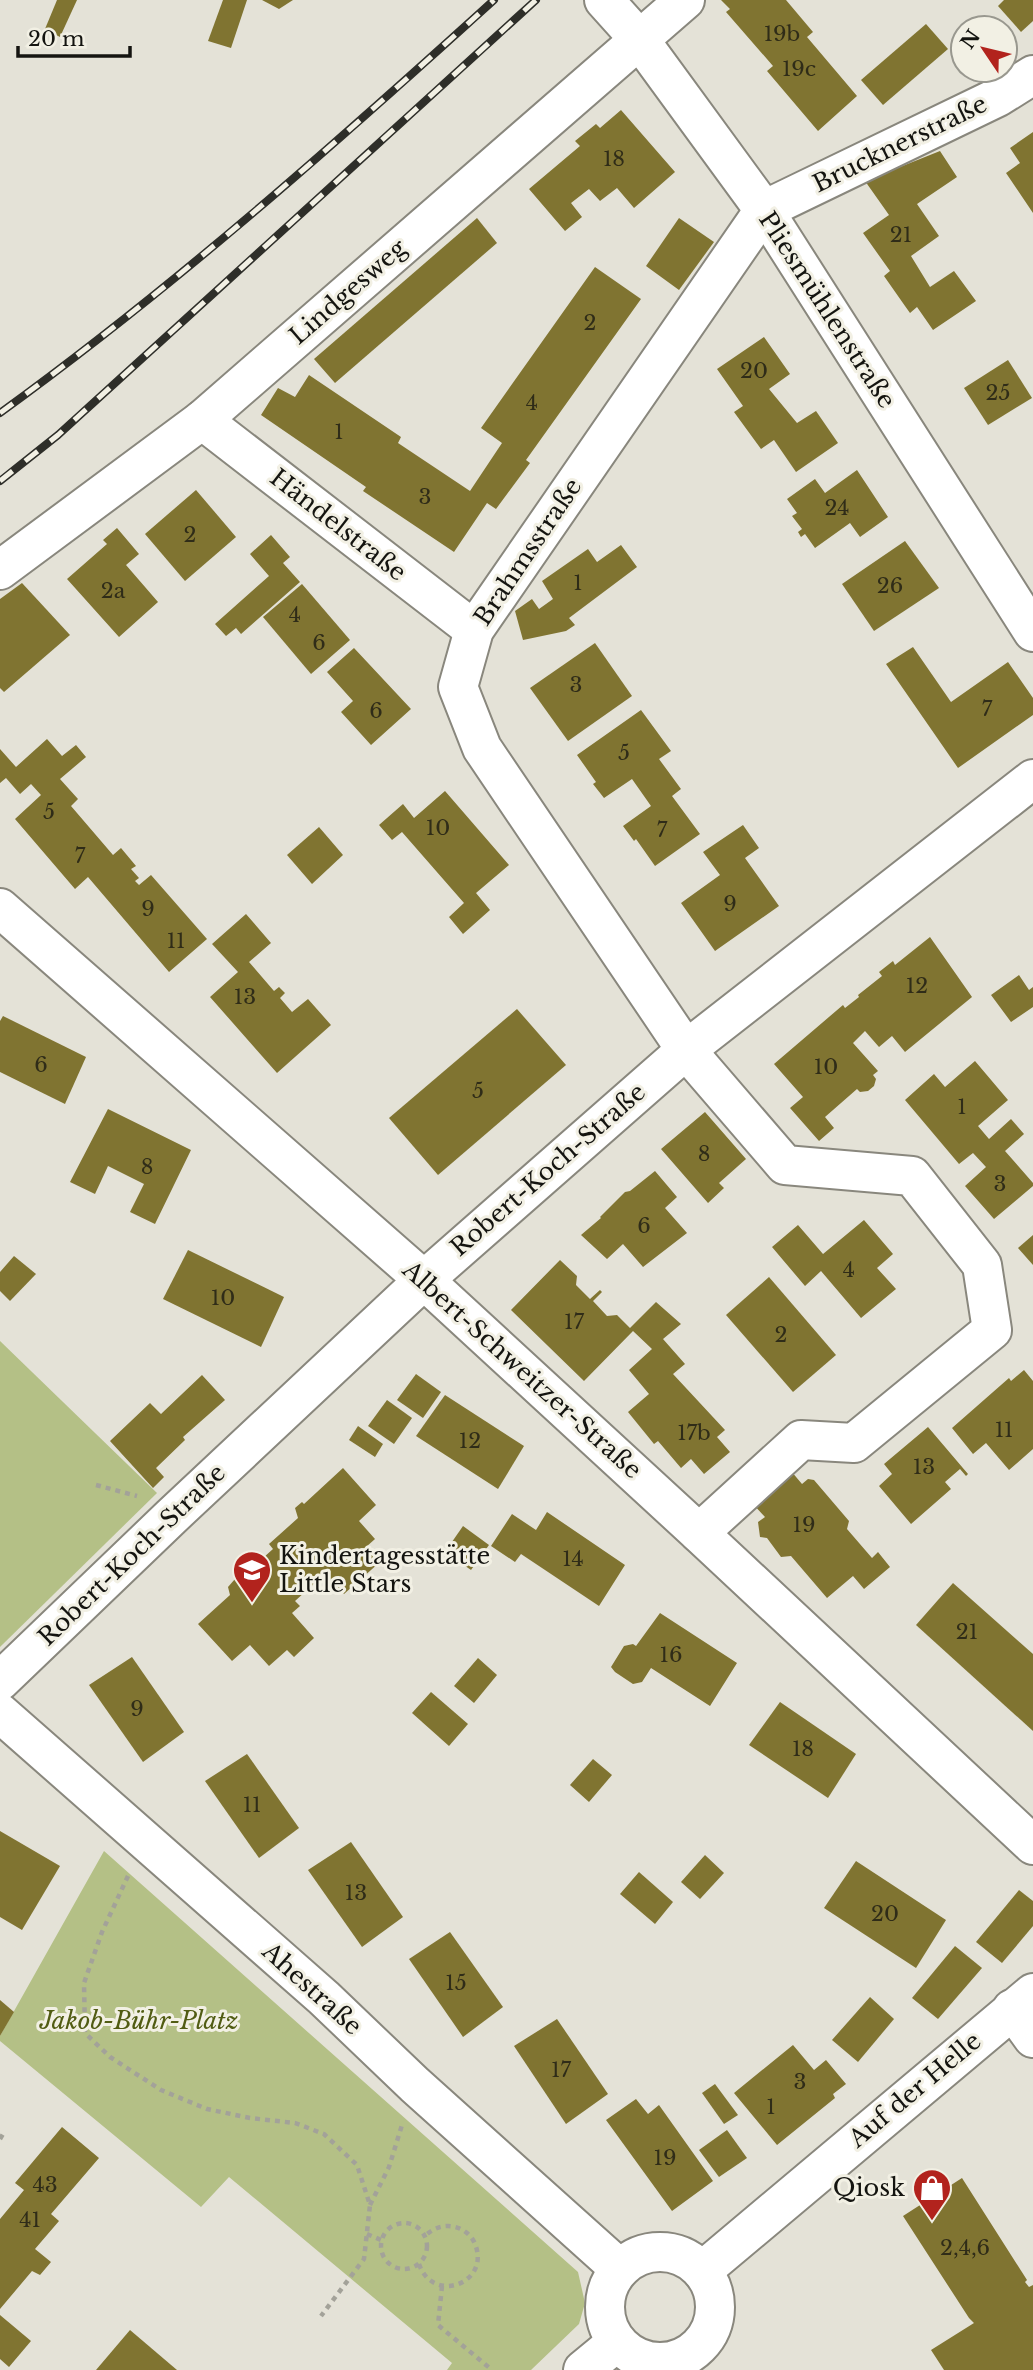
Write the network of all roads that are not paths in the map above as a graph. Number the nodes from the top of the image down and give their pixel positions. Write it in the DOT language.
graph roads {
  1 [pos="604,0"];
  2 [pos="685,0"];
  3 [pos="639,38"];
  4 [pos="1033,75"];
  5 [pos="764,210"];
  6 [pos="202,420"];
  7 [pos="0,570"];
  8 [pos="474,629"];
  9 [pos="1033,632"];
  10 [pos="1033,779"];
  11 [pos="0,908"];
  12 [pos="685,1050"];
  13 [pos="424,1280"];
  14 [pos="699,1533"];
  15 [pos="0,1681"];
  16 [pos="0,1713"];
  17 [pos="1033,1845"];
  18 [pos="1026,2013"];
  19 [pos="620,2269"];
  20 [pos="702,2271"];
  21 [pos="617,2342"];
  22 [pos="706,2360"];
  23 [pos="583,2370"];
  1 -- 3 [label="street, Pliesmühlenstraße"];
  2 -- 3 [label="street, Lindgesweg"];
  3 -- 5 [label="street, Pliesmühlenstraße"];
  3 -- 6 [label="street, Lindgesweg"];
  4 -- 5 [label="street, Brucknerstraße"];
  5 -- 8 [label="street, Brahmsstraße"];
  5 -- 9 [label="street, Pliesmühlenstraße"];
  6 -- 7 [label="street, Lindgesweg"];
  6 -- 8 [label="street, Händelstraße"];
  8 -- 12 [label="street, Brahmsstraße"];
  10 -- 12 [label="street, Robert-Koch-Straße"];
  11 -- 13 [label="street, Albert-Schweitzer-Straße"];
  12 -- 13 [label="street, Robert-Koch-Straße"];
  12 -- 14 [label="street, Brahmsstraße"];
  13 -- 14 [label="street, Albert-Schweitzer-Straße"];
  13 -- 15 [label="street, Robert-Koch-Straße"];
  14 -- 17 [label="street, Albert-Schweitzer-Straße"];
  16 -- 19 [label="street, Ahestraße"];
  18 -- 20 [label="street, Auf der Helle"];
  19 -- 20 [label="street"];
  19 -- 21 [label="street"];
  20 -- 22 [label="street"];
  21 -- 22 [label="street"];
  21 -- 23 [label="street"];
}
